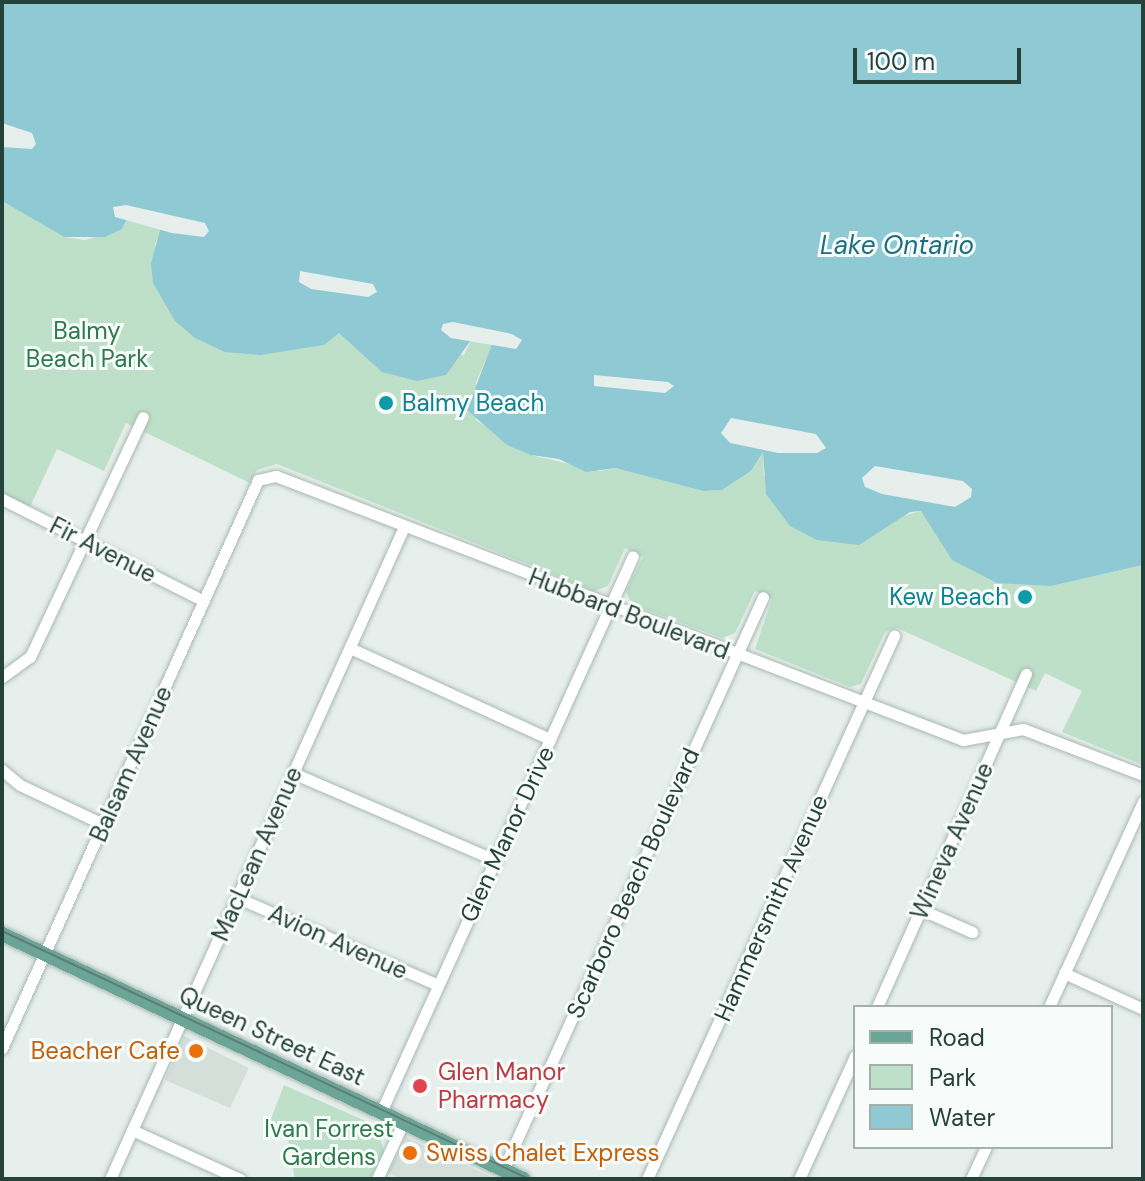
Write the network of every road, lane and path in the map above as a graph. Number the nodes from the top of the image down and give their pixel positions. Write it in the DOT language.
graph roads {
  1 [pos="143,417"];
  2 [pos="258,480"];
  3 [pos="2,499"];
  4 [pos="403,529"];
  5 [pos="86,543"];
  6 [pos="633,556"];
  7 [pos="763,597"];
  8 [pos="204,601"];
  9 [pos="609,607"];
  10 [pos="894,636"];
  11 [pos="350,648"];
  12 [pos="736,655"];
  13 [pos="1026,674"];
  14 [pos="2,677"];
  15 [pos="864,704"];
  16 [pos="1001,732"];
  17 [pos="550,739"];
  18 [pos="2,770"];
  19 [pos="293,773"];
  20 [pos="1143,775"];
  21 [pos="1143,802"];
  22 [pos="103,824"];
  23 [pos="495,860"];
  24 [pos="238,898"];
  25 [pos="922,910"];
  26 [pos="972,932"];
  27 [pos="2,934"];
  28 [pos="46,955"];
  29 [pos="1064,973"];
  30 [pos="438,985"];
  31 [pos="878,1005"];
  32 [pos="1050,1005"];
  33 [pos="1143,1009"];
  34 [pos="182,1019"];
  35 [pos="2,1048"];
  36 [pos="853,1060"];
  37 [pos="381,1112"];
  38 [pos="403,1123"];
  39 [pos="132,1130"];
  40 [pos="985,1149"];
  41 [pos="503,1170"];
  42 [pos="110,1179"];
  43 [pos="240,1179"];
  44 [pos="377,1179"];
  45 [pos="523,1179"];
  46 [pos="647,1179"];
  47 [pos="799,1179"];
  48 [pos="971,1179"];
  1 -- 5 [label="street"];
  2 -- 4 [label="street, Hubbard Boulevard"];
  2 -- 8 [label="street, Balsam Avenue"];
  3 -- 5 [label="street, Fir Avenue"];
  4 -- 9 [label="street, Hubbard Boulevard"];
  4 -- 11 [label="street, MacLean Avenue"];
  5 -- 8 [label="street, Fir Avenue"];
  5 -- 14 [label="street"];
  6 -- 9 [label="street, Glen Manor Drive"];
  7 -- 12 [label="street, Scarboro Beach Boulevard"];
  8 -- 22 [label="street, Balsam Avenue"];
  9 -- 12 [label="street, Hubbard Boulevard"];
  9 -- 17 [label="street, Glen Manor Drive"];
  10 -- 15 [label="street, Hammersmith Avenue"];
  11 -- 17 [label="street"];
  11 -- 19 [label="street, MacLean Avenue"];
  12 -- 15 [label="street, Hubbard Boulevard"];
  12 -- 41 [label="street, Scarboro Beach Boulevard"];
  13 -- 16 [label="street, Wineva Avenue"];
  15 -- 16 [label="street, Hubbard Boulevard"];
  15 -- 46 [label="street, Hammersmith Avenue"];
  16 -- 20 [label="street, Hubbard Boulevard"];
  16 -- 25 [label="street, Wineva Avenue"];
  17 -- 23 [label="street, Glen Manor Drive"];
  18 -- 22 [label="street"];
  19 -- 23 [label="street"];
  19 -- 24 [label="street, MacLean Avenue"];
  21 -- 29 [label="street"];
  22 -- 28 [label="street, Balsam Avenue"];
  23 -- 30 [label="street, Glen Manor Drive"];
  24 -- 30 [label="street, Avion Avenue"];
  24 -- 34 [label="street, MacLean Avenue"];
  25 -- 26 [label="street"];
  25 -- 31 [label="street, Wineva Avenue"];
  27 -- 28 [label="main road, Queen Street East"];
  28 -- 34 [label="main road, Queen Street East"];
  28 -- 35 [label="street, Balsam Avenue"];
  29 -- 32 [label="street"];
  29 -- 33 [label="street"];
  30 -- 37 [label="street, Glen Manor Drive"];
  34 -- 37 [label="main road, Queen Street East"];
  34 -- 39 [label="street, MacLean Avenue"];
  36 -- 47 [label="street"];
  37 -- 38 [label="main road, Queen Street East"];
  38 -- 41 [label="main road, Queen Street East"];
  38 -- 44 [label="street"];
  39 -- 42 [label="street, MacLean Avenue"];
  39 -- 43 [label="street"];
  40 -- 48 [label="street"];
  41 -- 45 [label="main road, Queen Street East"];
}
